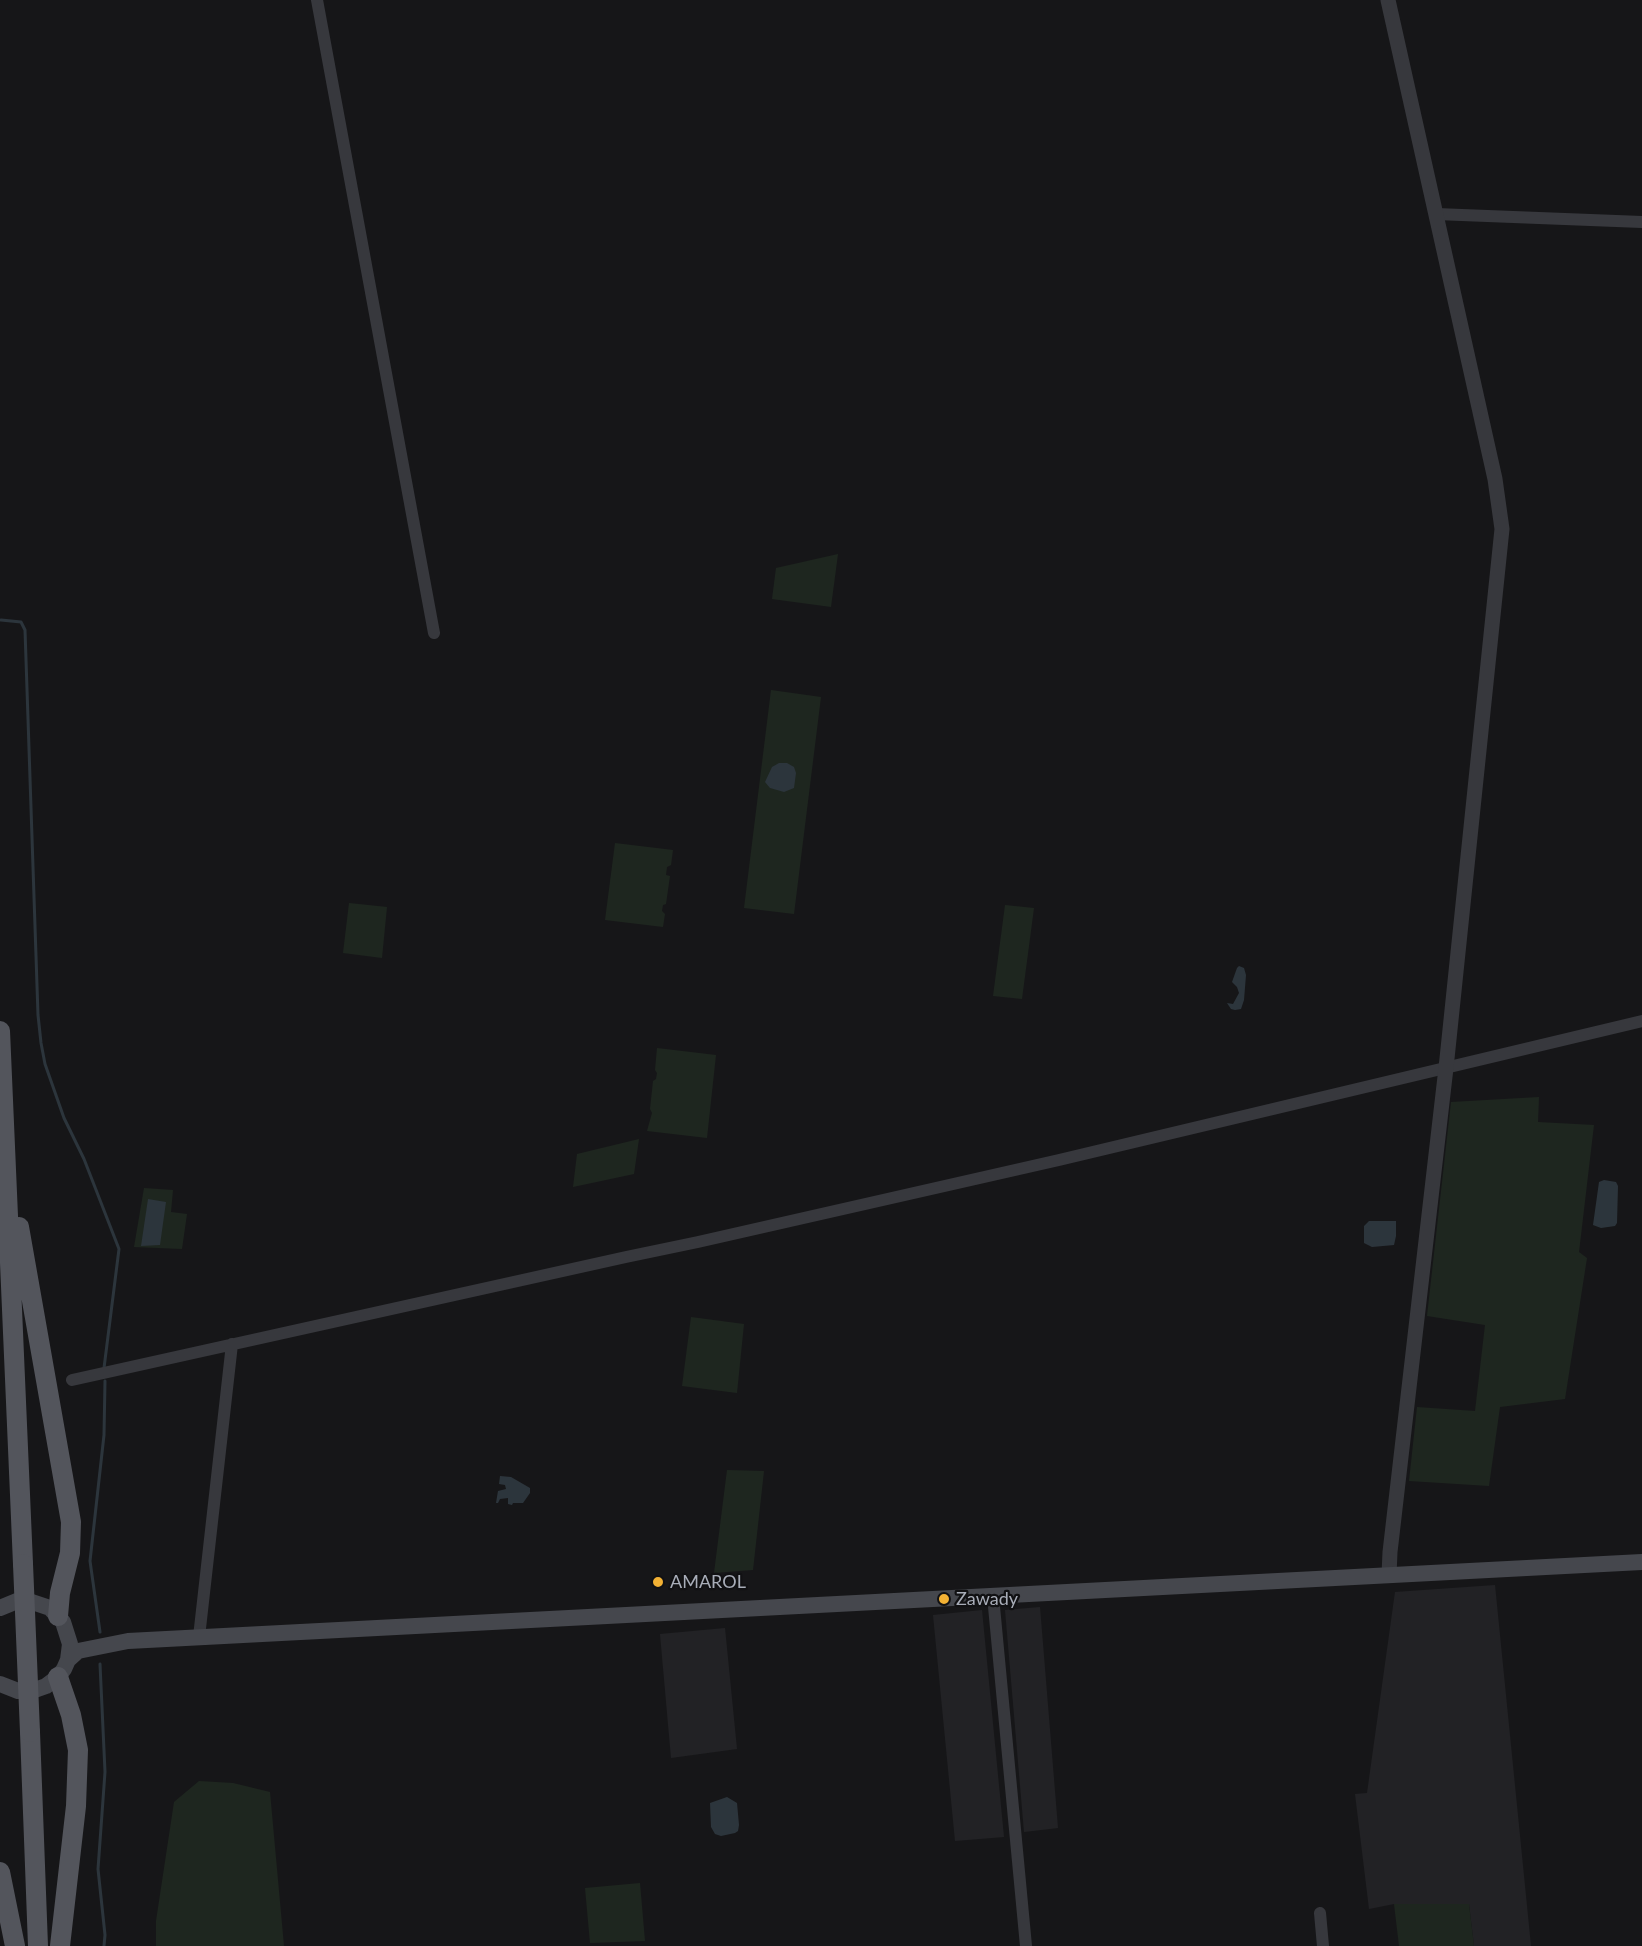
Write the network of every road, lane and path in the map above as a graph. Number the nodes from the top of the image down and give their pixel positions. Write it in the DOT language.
graph roads {
  1 [pos="317,0"];
  2 [pos="1388,0"];
  3 [pos="1436,214"];
  4 [pos="1642,222"];
  5 [pos="434,633"];
  6 [pos="1642,1021"];
  7 [pos="0,1031"];
  8 [pos="1446,1068"];
  9 [pos="5,1147"];
  10 [pos="0,1183"];
  11 [pos="232,1344"];
  12 [pos="72,1380"];
  13 [pos="1642,1562"];
  14 [pos="1389,1575"];
  15 [pos="993,1596"];
  16 [pos="0,1608"];
  17 [pos="62,1622"];
  18 [pos="199,1637"];
  19 [pos="128,1641"];
  20 [pos="68,1660"];
  21 [pos="58,1677"];
  22 [pos="0,1684"];
  23 [pos="0,1872"];
  24 [pos="1320,1913"];
  25 [pos="15,1946"];
  26 [pos="38,1946"];
  27 [pos="60,1946"];
  28 [pos="1026,1946"];
  29 [pos="1323,1946"];
  1 -- 5 [label="street"];
  2 -- 3 [label="street"];
  3 -- 4 [label="street"];
  3 -- 8 [label="street"];
  6 -- 8 [label="street"];
  7 -- 9 [label="main road"];
  8 -- 11 [label="street"];
  8 -- 14 [label="street"];
  9 -- 10 [label="main road"];
  9 -- 17 [label="main road"];
  9 -- 26 [label="main road, bridge"];
  11 -- 12 [label="street"];
  11 -- 18 [label="street"];
  13 -- 14 [label="main road"];
  14 -- 15 [label="main road"];
  15 -- 18 [label="main road"];
  15 -- 28 [label="street"];
  16 -- 17 [label="main road"];
  17 -- 19 [label="main road"];
  17 -- 20 [label="main road"];
  18 -- 19 [label="main road"];
  19 -- 20 [label="main road"];
  20 -- 21 [label="main road"];
  21 -- 22 [label="main road"];
  21 -- 27 [label="main road"];
  23 -- 25 [label="main road"];
  24 -- 29 [label="street"];
}
